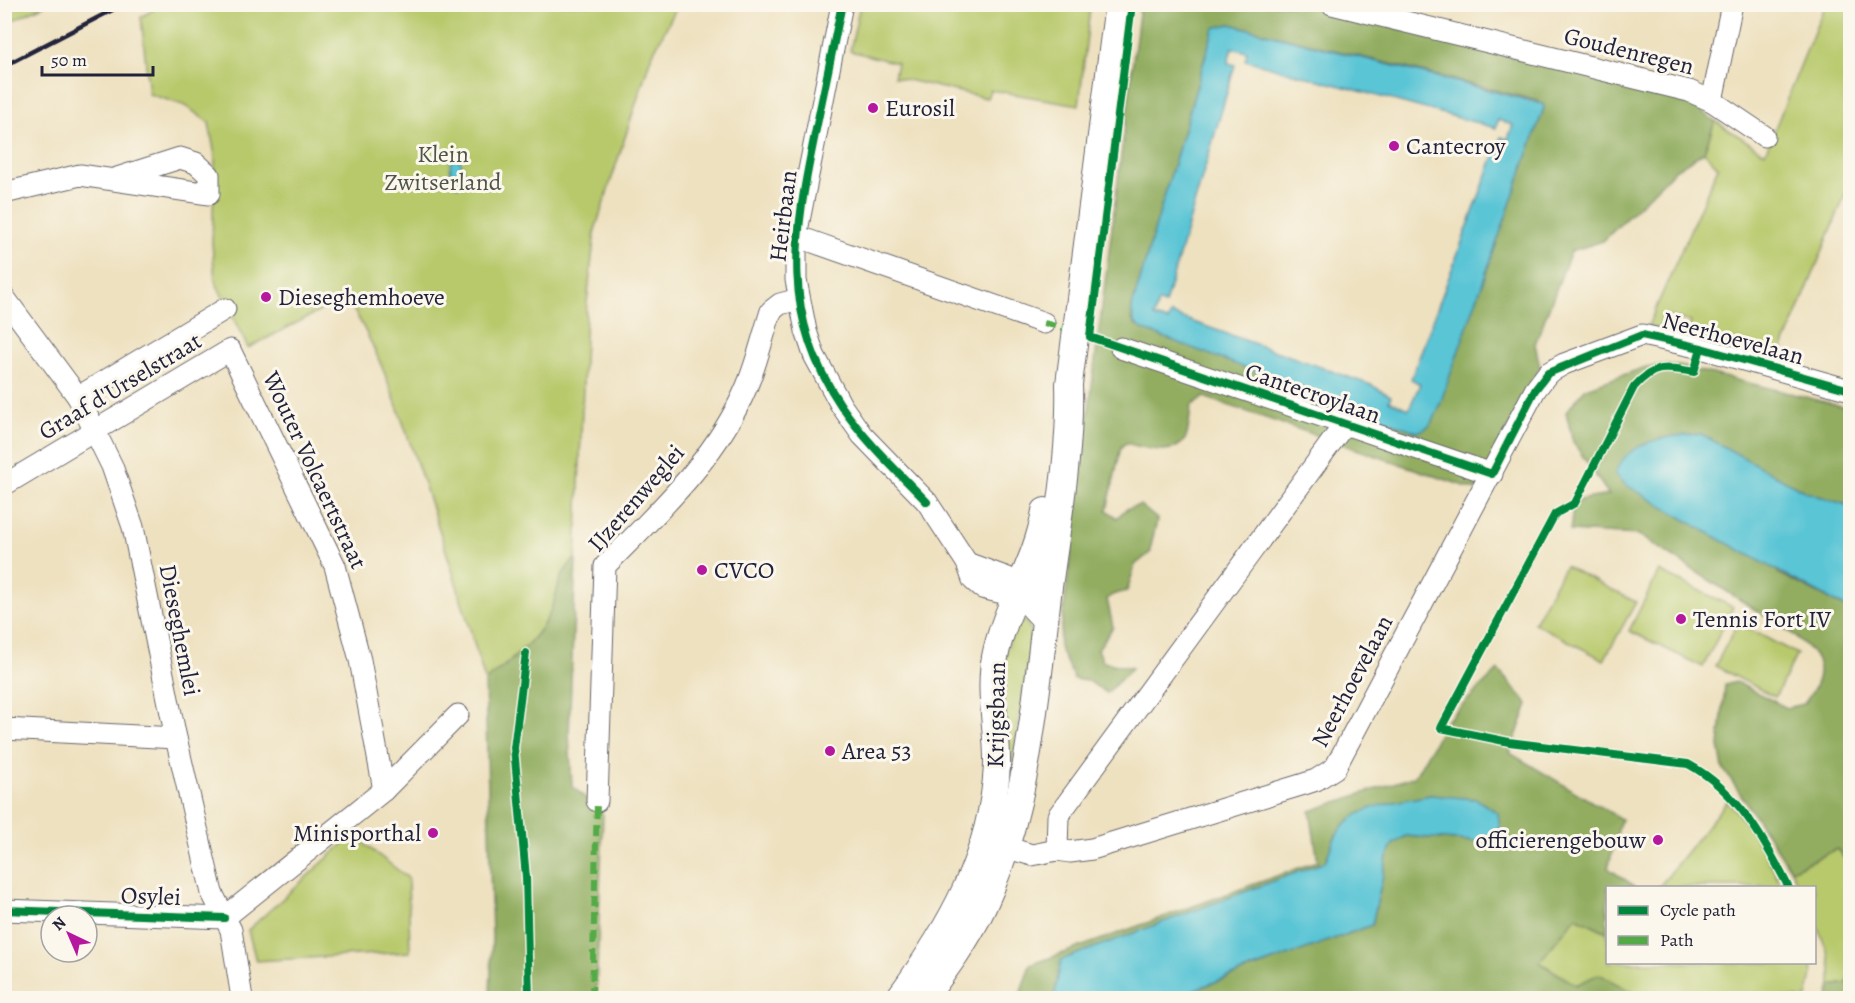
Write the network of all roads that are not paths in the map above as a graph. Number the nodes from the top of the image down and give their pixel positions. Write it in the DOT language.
graph roads {
  1 [pos="842,4"];
  2 [pos="1118,4"];
  3 [pos="1332,4"];
  4 [pos="1732,4"];
  5 [pos="1712,101"];
  6 [pos="1764,136"];
  7 [pos="114,179"];
  8 [pos="4,193"];
  9 [pos="796,236"];
  10 [pos="4,297"];
  11 [pos="800,299"];
  12 [pos="225,309"];
  13 [pos="1044,323"];
  14 [pos="1121,348"];
  15 [pos="230,350"];
  16 [pos="1069,384"];
  17 [pos="1851,390"];
  18 [pos="78,397"];
  19 [pos="1344,425"];
  20 [pos="97,430"];
  21 [pos="1492,474"];
  22 [pos="4,485"];
  23 [pos="1050,583"];
  24 [pos="1016,592"];
  25 [pos="1045,623"];
  26 [pos="458,716"];
  27 [pos="4,729"];
  28 [pos="176,738"];
  29 [pos="384,789"];
  30 [pos="597,801"];
  31 [pos="1005,847"];
  32 [pos="1057,850"];
  33 [pos="4,910"];
  34 [pos="224,918"];
  35 [pos="242,999"];
  36 [pos="899,999"];
  37 [pos="924,999"];
  1 -- 9 [label="street, Heirbaan"];
  2 -- 16 [label="main road, Krijgsbaan"];
  3 -- 5 [label="street, Goudenregen"];
  4 -- 5 [label="street"];
  5 -- 6 [label="street, Goudenregen"];
  7 -- 8 [label="street"];
  9 -- 11 [label="street, Heirbaan"];
  9 -- 13 [label="street"];
  10 -- 18 [label="street, Dieseghemlei"];
  11 -- 24 [label="street, Heirbaan"];
  11 -- 30 [label="street, IJzerenweglei"];
  12 -- 18 [label="street, Graaf d'Urselstraat"];
  14 -- 19 [label="street, Cantecroylaan"];
  15 -- 20 [label="street, Graaf d'Urselstraat"];
  15 -- 29 [label="street, Wouter Volcaertstraat"];
  16 -- 23 [label="main road, Krijgsbaan"];
  16 -- 24 [label="main road, Krijgsbaan"];
  17 -- 21 [label="street, Neerhoevelaan"];
  18 -- 20 [label="street, Dieseghemlei"];
  19 -- 21 [label="street, Cantecroylaan"];
  19 -- 32 [label="street, Cantecroylaan"];
  20 -- 22 [label="street, Graaf d'Urselstraat"];
  20 -- 28 [label="street, Dieseghemlei"];
  21 -- 32 [label="street, Neerhoevelaan"];
  23 -- 24 [label="street"];
  23 -- 25 [label="main road, Krijgsbaan"];
  24 -- 25 [label="street, Heirbaan"];
  24 -- 36 [label="main road, Krijgsbaan"];
  25 -- 31 [label="main road, Krijgsbaan"];
  26 -- 29 [label="street"];
  27 -- 28 [label="street"];
  28 -- 34 [label="street, Dieseghemlei"];
  29 -- 34 [label="street"];
  31 -- 32 [label="street, Neerhoevelaan"];
  31 -- 37 [label="main road, Krijgsbaan"];
  33 -- 34 [label="street, Osylei"];
  34 -- 35 [label="street, Dieseghemlei"];
}
